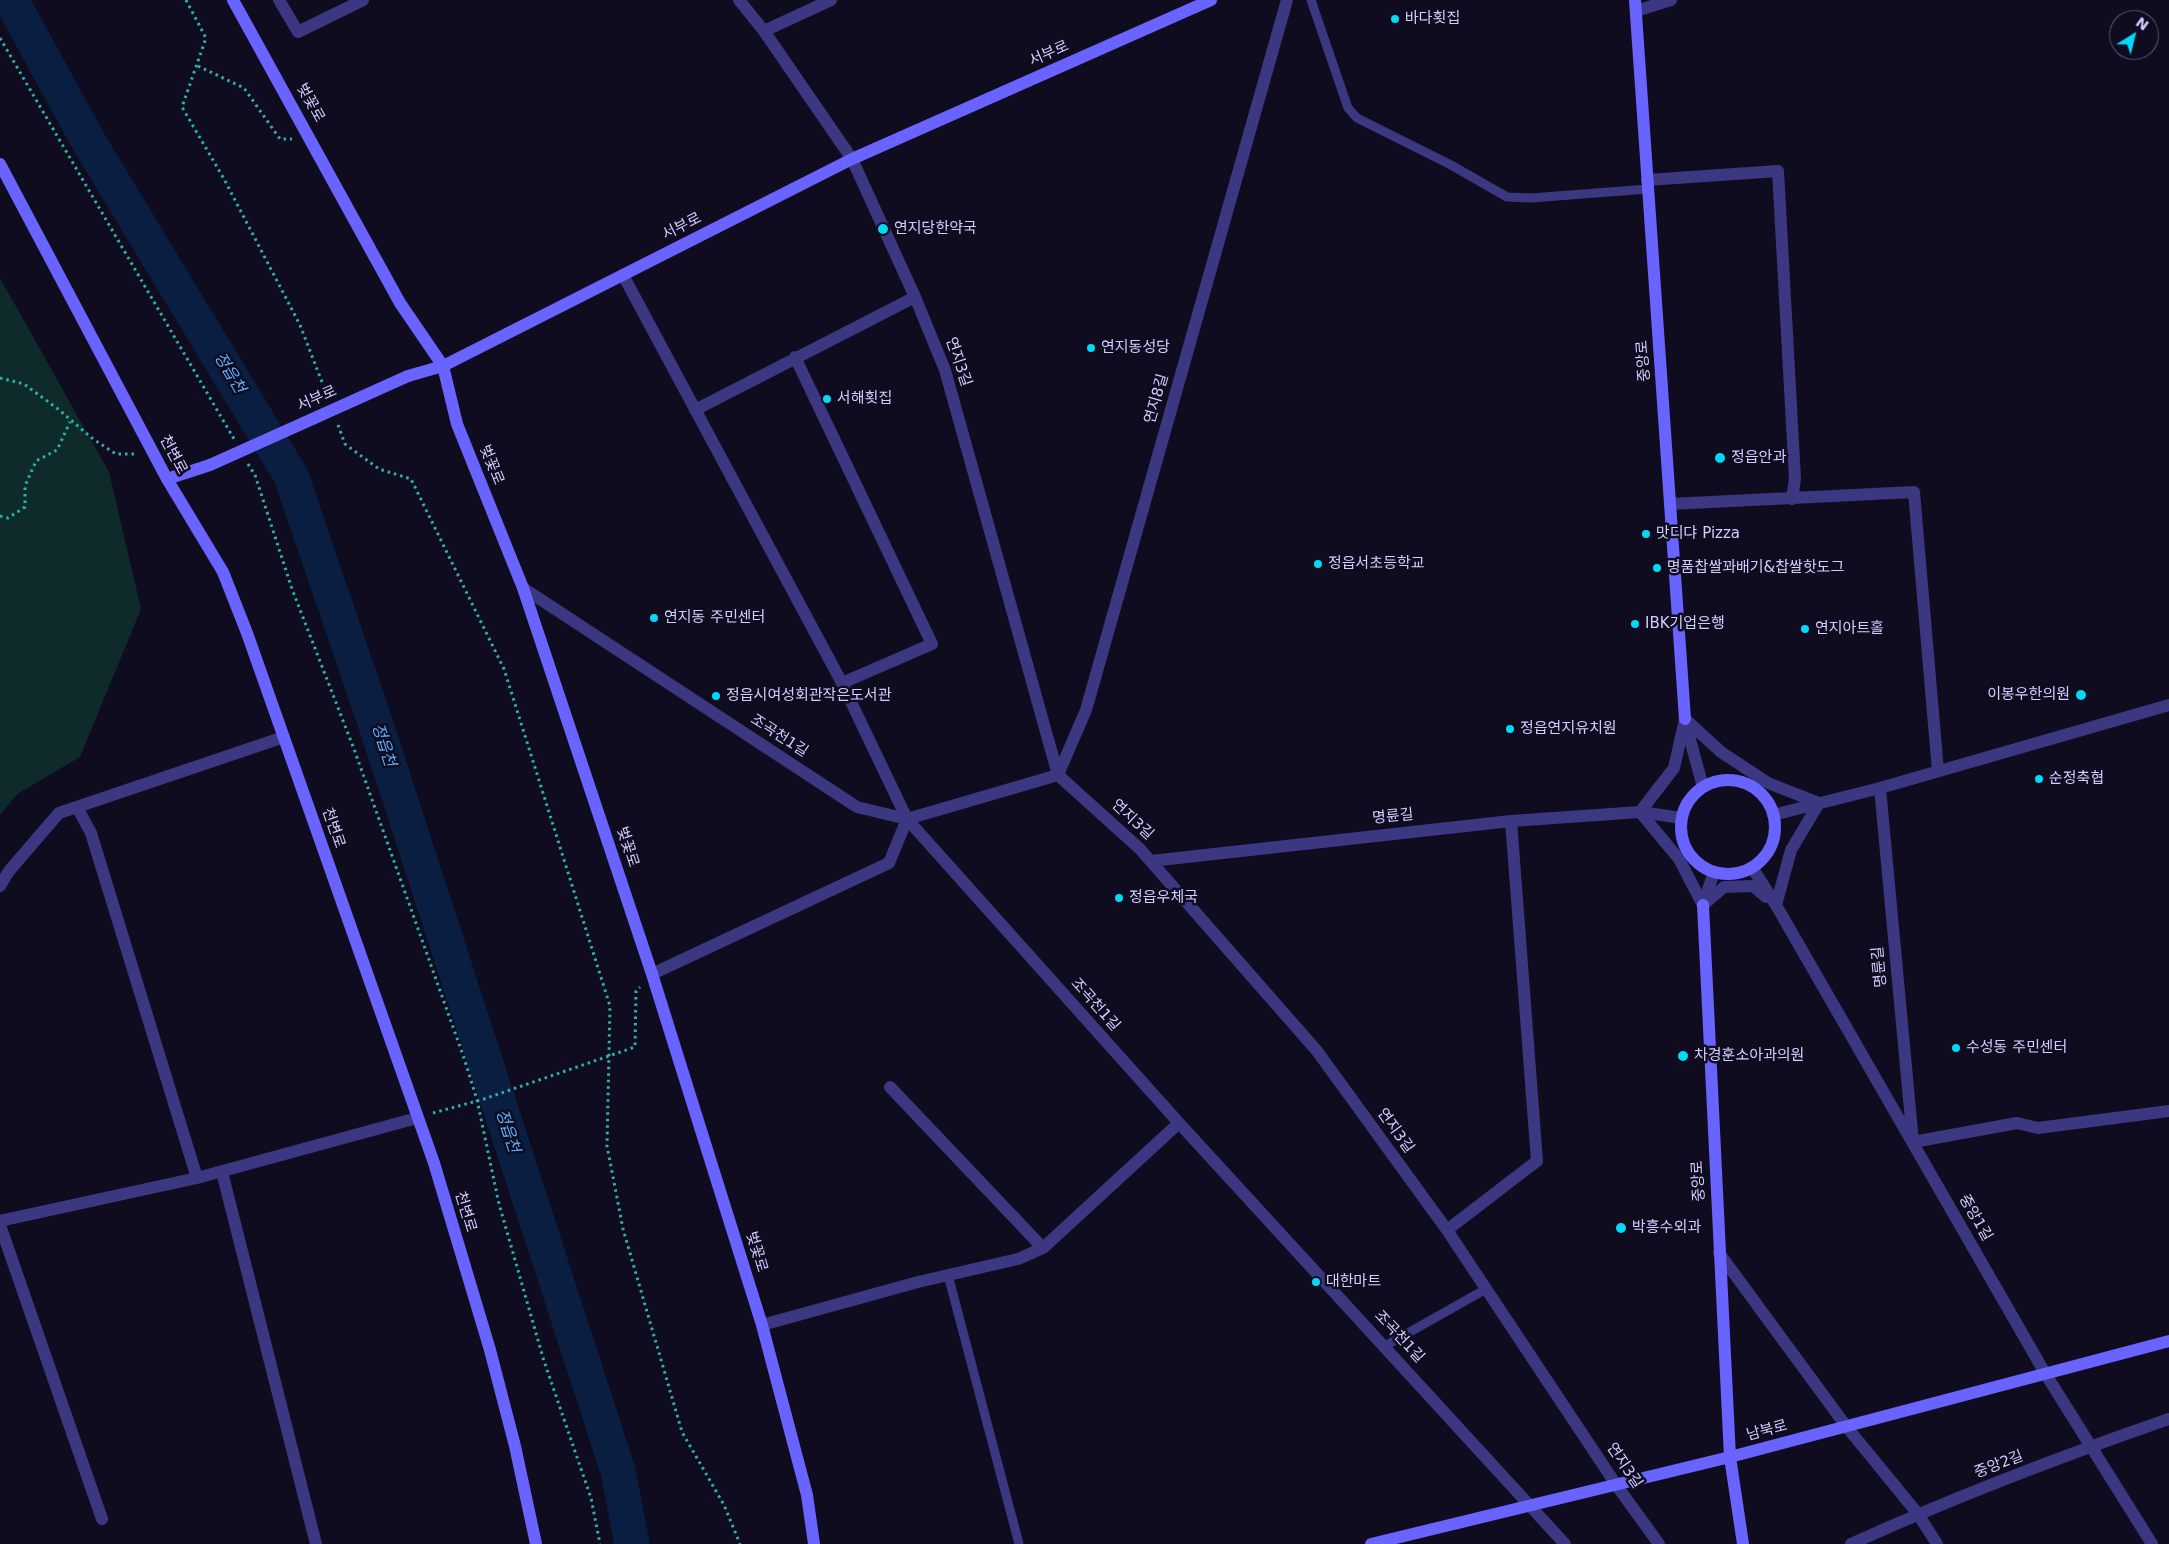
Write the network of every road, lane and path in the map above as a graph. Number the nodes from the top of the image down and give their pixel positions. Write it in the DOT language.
graph roads {
  1 [pos="186,0"];
  2 [pos="233,0"];
  3 [pos="279,0"];
  4 [pos="364,0"];
  5 [pos="738,0"];
  6 [pos="831,0"];
  7 [pos="1211,0"];
  8 [pos="1288,0"];
  9 [pos="1310,0"];
  10 [pos="1671,0"];
  11 [pos="1635,6"];
  12 [pos="764,31"];
  13 [pos="0,38"];
  14 [pos="198,66"];
  15 [pos="310,137"];
  16 [pos="852,159"];
  17 [pos="0,164"];
  18 [pos="1648,185"];
  19 [pos="623,274"];
  20 [pos="915,297"];
  21 [pos="795,357"];
  22 [pos="443,366"];
  23 [pos="0,378"];
  24 [pos="328,398"];
  25 [pos="695,410"];
  26 [pos="335,417"];
  27 [pos="70,422"];
  28 [pos="235,442"];
  29 [pos="154,454"];
  30 [pos="245,458"];
  31 [pos="167,479"];
  32 [pos="1792,499"];
  33 [pos="1670,504"];
  34 [pos="0,516"];
  35 [pos="523,588"];
  36 [pos="842,683"];
  37 [pos="2169,705"];
  38 [pos="1685,719"];
  39 [pos="284,736"];
  40 [pos="1938,771"];
  41 [pos="1058,775"];
  42 [pos="1703,787"];
  43 [pos="1880,788"];
  44 [pos="1819,803"];
  45 [pos="78,809"];
  46 [pos="1640,812"];
  47 [pos="1773,814"];
  48 [pos="1682,818"];
  49 [pos="907,819"];
  50 [pos="1511,821"];
  51 [pos="1151,861"];
  52 [pos="1753,869"];
  53 [pos="1714,872"];
  54 [pos="0,886"];
  55 [pos="1703,905"];
  56 [pos="1776,905"];
  57 [pos="652,974"];
  58 [pos="611,1055"];
  59 [pos="890,1087"];
  60 [pos="477,1100"];
  61 [pos="2169,1111"];
  62 [pos="417,1118"];
  63 [pos="1179,1124"];
  64 [pos="1913,1142"];
  65 [pos="222,1172"];
  66 [pos="196,1178"];
  67 [pos="0,1221"];
  68 [pos="0,1225"];
  69 [pos="1447,1230"];
  70 [pos="1043,1248"];
  71 [pos="1719,1253"];
  72 [pos="948,1275"];
  73 [pos="1486,1289"];
  74 [pos="762,1326"];
  75 [pos="2169,1341"];
  76 [pos="1385,1346"];
  77 [pos="2045,1373"];
  78 [pos="2169,1418"];
  79 [pos="1846,1426"];
  80 [pos="2091,1446"];
  81 [pos="1730,1457"];
  82 [pos="1617,1486"];
  83 [pos="1531,1505"];
  84 [pos="1918,1514"];
  85 [pos="102,1519"];
  86 [pos="316,1544"];
  87 [pos="536,1544"];
  88 [pos="600,1544"];
  89 [pos="740,1544"];
  90 [pos="814,1544"];
  91 [pos="1019,1544"];
  92 [pos="1371,1544"];
  93 [pos="1565,1544"];
  94 [pos="1660,1544"];
  95 [pos="1743,1544"];
  96 [pos="1851,1544"];
  97 [pos="1937,1544"];
  98 [pos="2152,1544"];
  1 -- 14 [label="path"];
  2 -- 15 [label="street, 벚꽃로"];
  3 -- 4 [label="street"];
  5 -- 12 [label="street, 연지3길"];
  6 -- 12 [label="street"];
  7 -- 16 [label="street, 서부로"];
  8 -- 41 [label="street, 연지8길"];
  9 -- 18 [label="lane"];
  10 -- 11 [label="street"];
  11 -- 18 [label="street, 중앙로"];
  12 -- 16 [label="street, 연지3길"];
  13 -- 28 [label="path"];
  14 -- 15 [label="path"];
  14 -- 24 [label="path"];
  15 -- 22 [label="street, 벚꽃로"];
  16 -- 19 [label="street, 서부로"];
  16 -- 20 [label="street, 연지3길"];
  17 -- 29 [label="street, 천변로"];
  18 -- 32 [label="street"];
  18 -- 33 [label="street, 중앙로"];
  19 -- 22 [label="street, 서부로"];
  19 -- 25 [label="street"];
  20 -- 21 [label="street"];
  20 -- 41 [label="street, 연지3길"];
  21 -- 25 [label="street"];
  21 -- 36 [label="street"];
  22 -- 31 [label="street, 서부로, bridge"];
  22 -- 35 [label="street, 벚꽃로"];
  23 -- 27 [label="path"];
  25 -- 36 [label="street"];
  26 -- 58 [label="path"];
  27 -- 29 [label="path"];
  27 -- 34 [label="path"];
  29 -- 31 [label="street, 천변로"];
  30 -- 60 [label="path"];
  31 -- 39 [label="street, 천변로"];
  32 -- 33 [label="street"];
  32 -- 40 [label="street"];
  33 -- 38 [label="street, 중앙로"];
  35 -- 49 [label="street, 조곡천1길"];
  35 -- 57 [label="street, 벚꽃로"];
  36 -- 49 [label="street"];
  37 -- 40 [label="street"];
  38 -- 42 [label="street"];
  38 -- 44 [label="street"];
  38 -- 46 [label="street"];
  39 -- 45 [label="street"];
  39 -- 62 [label="street, 천변로"];
  40 -- 43 [label="street"];
  41 -- 49 [label="street"];
  41 -- 51 [label="street, 연지3길"];
  42 -- 47 [label="street"];
  42 -- 48 [label="street"];
  43 -- 44 [label="street"];
  43 -- 64 [label="street, 명륜길"];
  44 -- 47 [label="street"];
  44 -- 56 [label="street"];
  45 -- 54 [label="street"];
  45 -- 66 [label="street"];
  46 -- 48 [label="street, 명륜길"];
  46 -- 50 [label="street, 명륜길"];
  46 -- 55 [label="street"];
  47 -- 52 [label="street"];
  48 -- 53 [label="street"];
  49 -- 57 [label="street"];
  49 -- 63 [label="street, 조곡천1길"];
  50 -- 51 [label="street, 명륜길"];
  50 -- 69 [label="street"];
  51 -- 69 [label="street, 연지3길"];
  52 -- 53 [label="street"];
  52 -- 56 [label="street, 중앙1길"];
  53 -- 55 [label="street"];
  55 -- 56 [label="street"];
  55 -- 71 [label="street, 중앙로"];
  56 -- 64 [label="street, 중앙1길"];
  57 -- 58 [label="path"];
  57 -- 74 [label="street, 벚꽃로"];
  58 -- 60 [label="path"];
  58 -- 89 [label="path"];
  59 -- 70 [label="street"];
  60 -- 62 [label="path"];
  60 -- 88 [label="path"];
  61 -- 64 [label="street"];
  62 -- 65 [label="street"];
  62 -- 87 [label="street, 천변로"];
  63 -- 70 [label="street"];
  63 -- 76 [label="street, 조곡천1길"];
  64 -- 77 [label="street, 중앙1길"];
  65 -- 66 [label="street"];
  65 -- 86 [label="street"];
  66 -- 67 [label="street"];
  68 -- 85 [label="street"];
  69 -- 73 [label="street, 연지3길"];
  70 -- 72 [label="street"];
  71 -- 79 [label="street"];
  71 -- 81 [label="street, 중앙로"];
  72 -- 74 [label="street"];
  72 -- 91 [label="lane"];
  73 -- 76 [label="lane"];
  73 -- 82 [label="street, 연지3길"];
  74 -- 90 [label="street, 벚꽃로"];
  75 -- 77 [label="street, 남북로"];
  76 -- 83 [label="street, 조곡천1길"];
  77 -- 79 [label="street, 남북로"];
  77 -- 80 [label="street, 중앙1길"];
  78 -- 80 [label="street, 중앙2길"];
  79 -- 81 [label="street, 남북로"];
  79 -- 84 [label="street"];
  80 -- 84 [label="street, 중앙2길"];
  80 -- 98 [label="street, 중앙1길"];
  81 -- 82 [label="street, 남북로"];
  81 -- 95 [label="street, 중앙로"];
  82 -- 83 [label="street, 남북로"];
  82 -- 94 [label="street, 연지3길"];
  83 -- 92 [label="street, 남북로"];
  83 -- 93 [label="street, 조곡천1길"];
  84 -- 96 [label="street"];
  84 -- 97 [label="street"];
}
